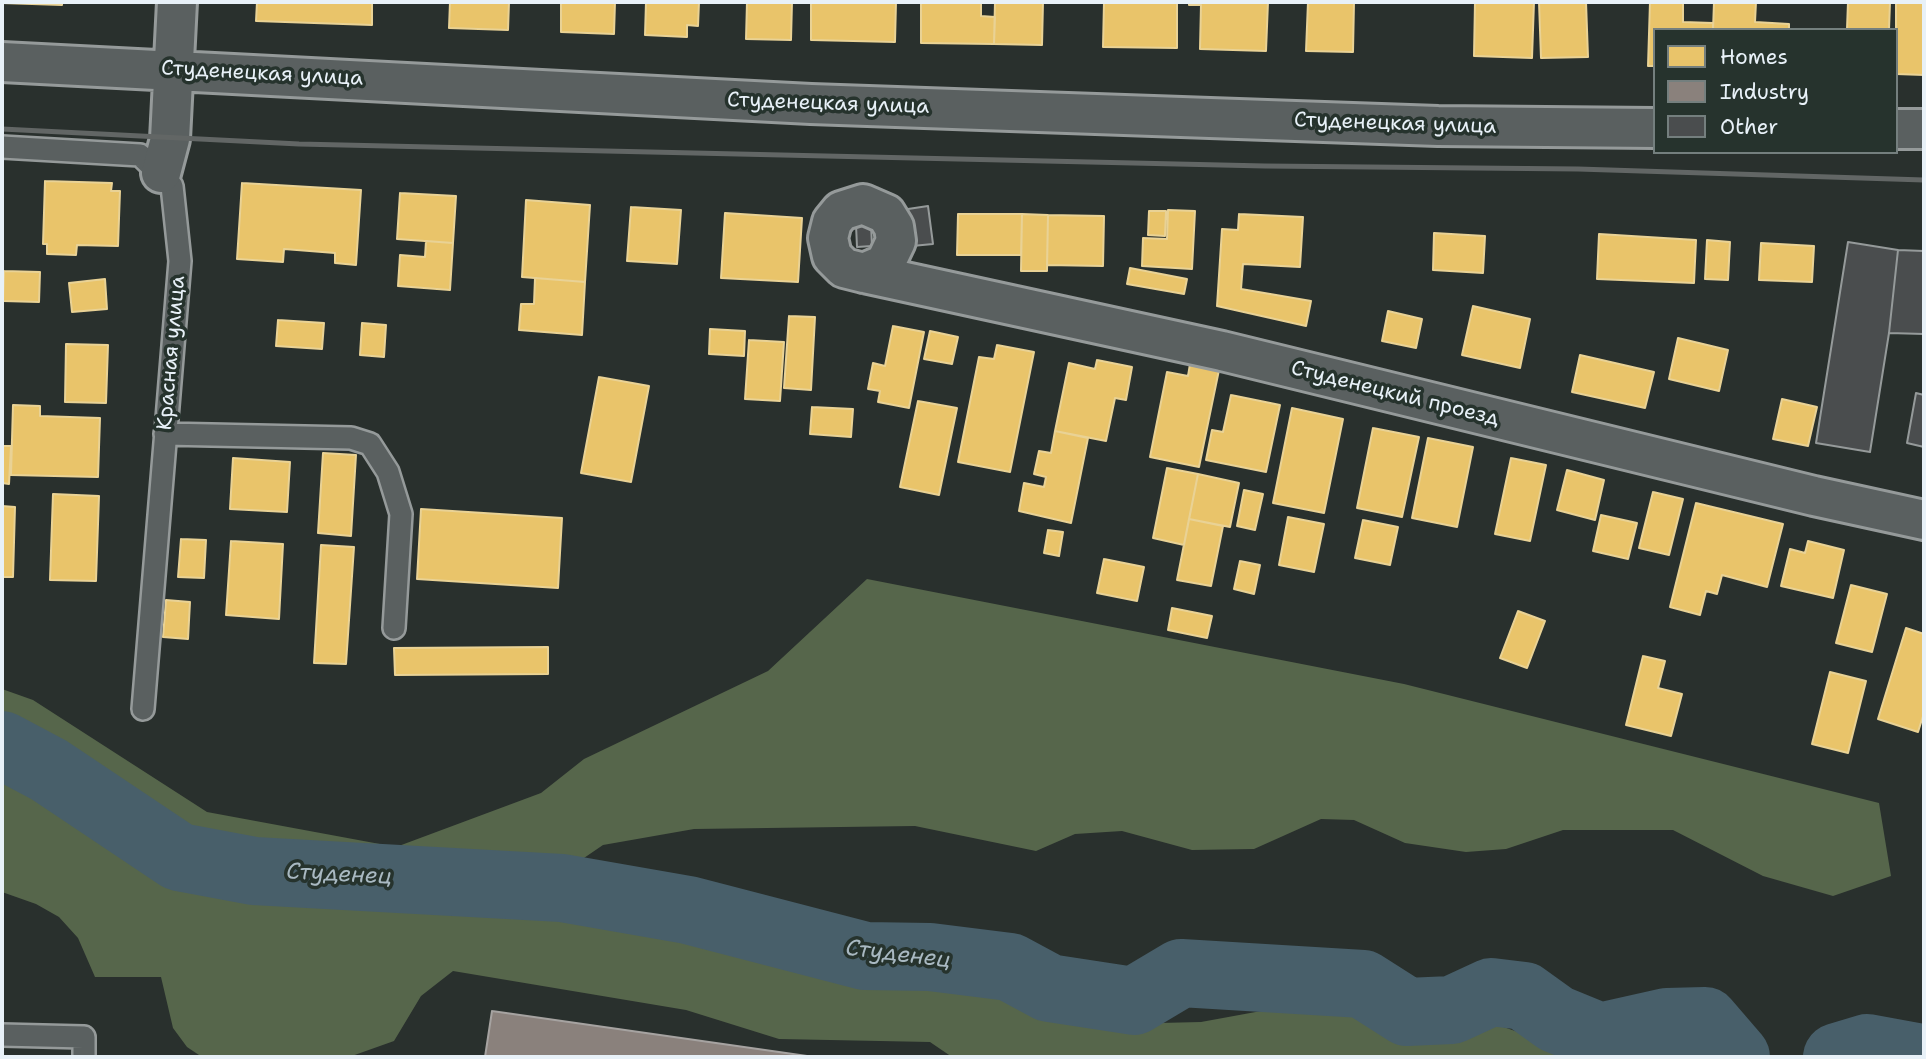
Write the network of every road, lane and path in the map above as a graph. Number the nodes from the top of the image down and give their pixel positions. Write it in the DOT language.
graph roads {
  1 [pos="177,2"];
  2 [pos="2,62"];
  3 [pos="174,69"];
  4 [pos="1653,128"];
  5 [pos="1898,129"];
  6 [pos="1924,129"];
  7 [pos="2,147"];
  8 [pos="161,173"];
  9 [pos="864,272"];
  10 [pos="165,434"];
  11 [pos="1924,520"];
  12 [pos="394,628"];
  13 [pos="143,709"];
  14 [pos="2,1035"];
  15 [pos="84,1057"];
  1 -- 3 [label="street"];
  2 -- 3 [label="street, Студенецкая улица"];
  3 -- 4 [label="street, Студенецкая улица"];
  3 -- 8 [label="street"];
  5 -- 6 [label="street"];
  7 -- 8 [label="lane"];
  8 -- 10 [label="lane, Красная улица"];
  9 -- 11 [label="street, Студенецкий проезд"];
  10 -- 12 [label="lane"];
  10 -- 13 [label="lane, Красная улица"];
  14 -- 15 [label="lane"];
}
